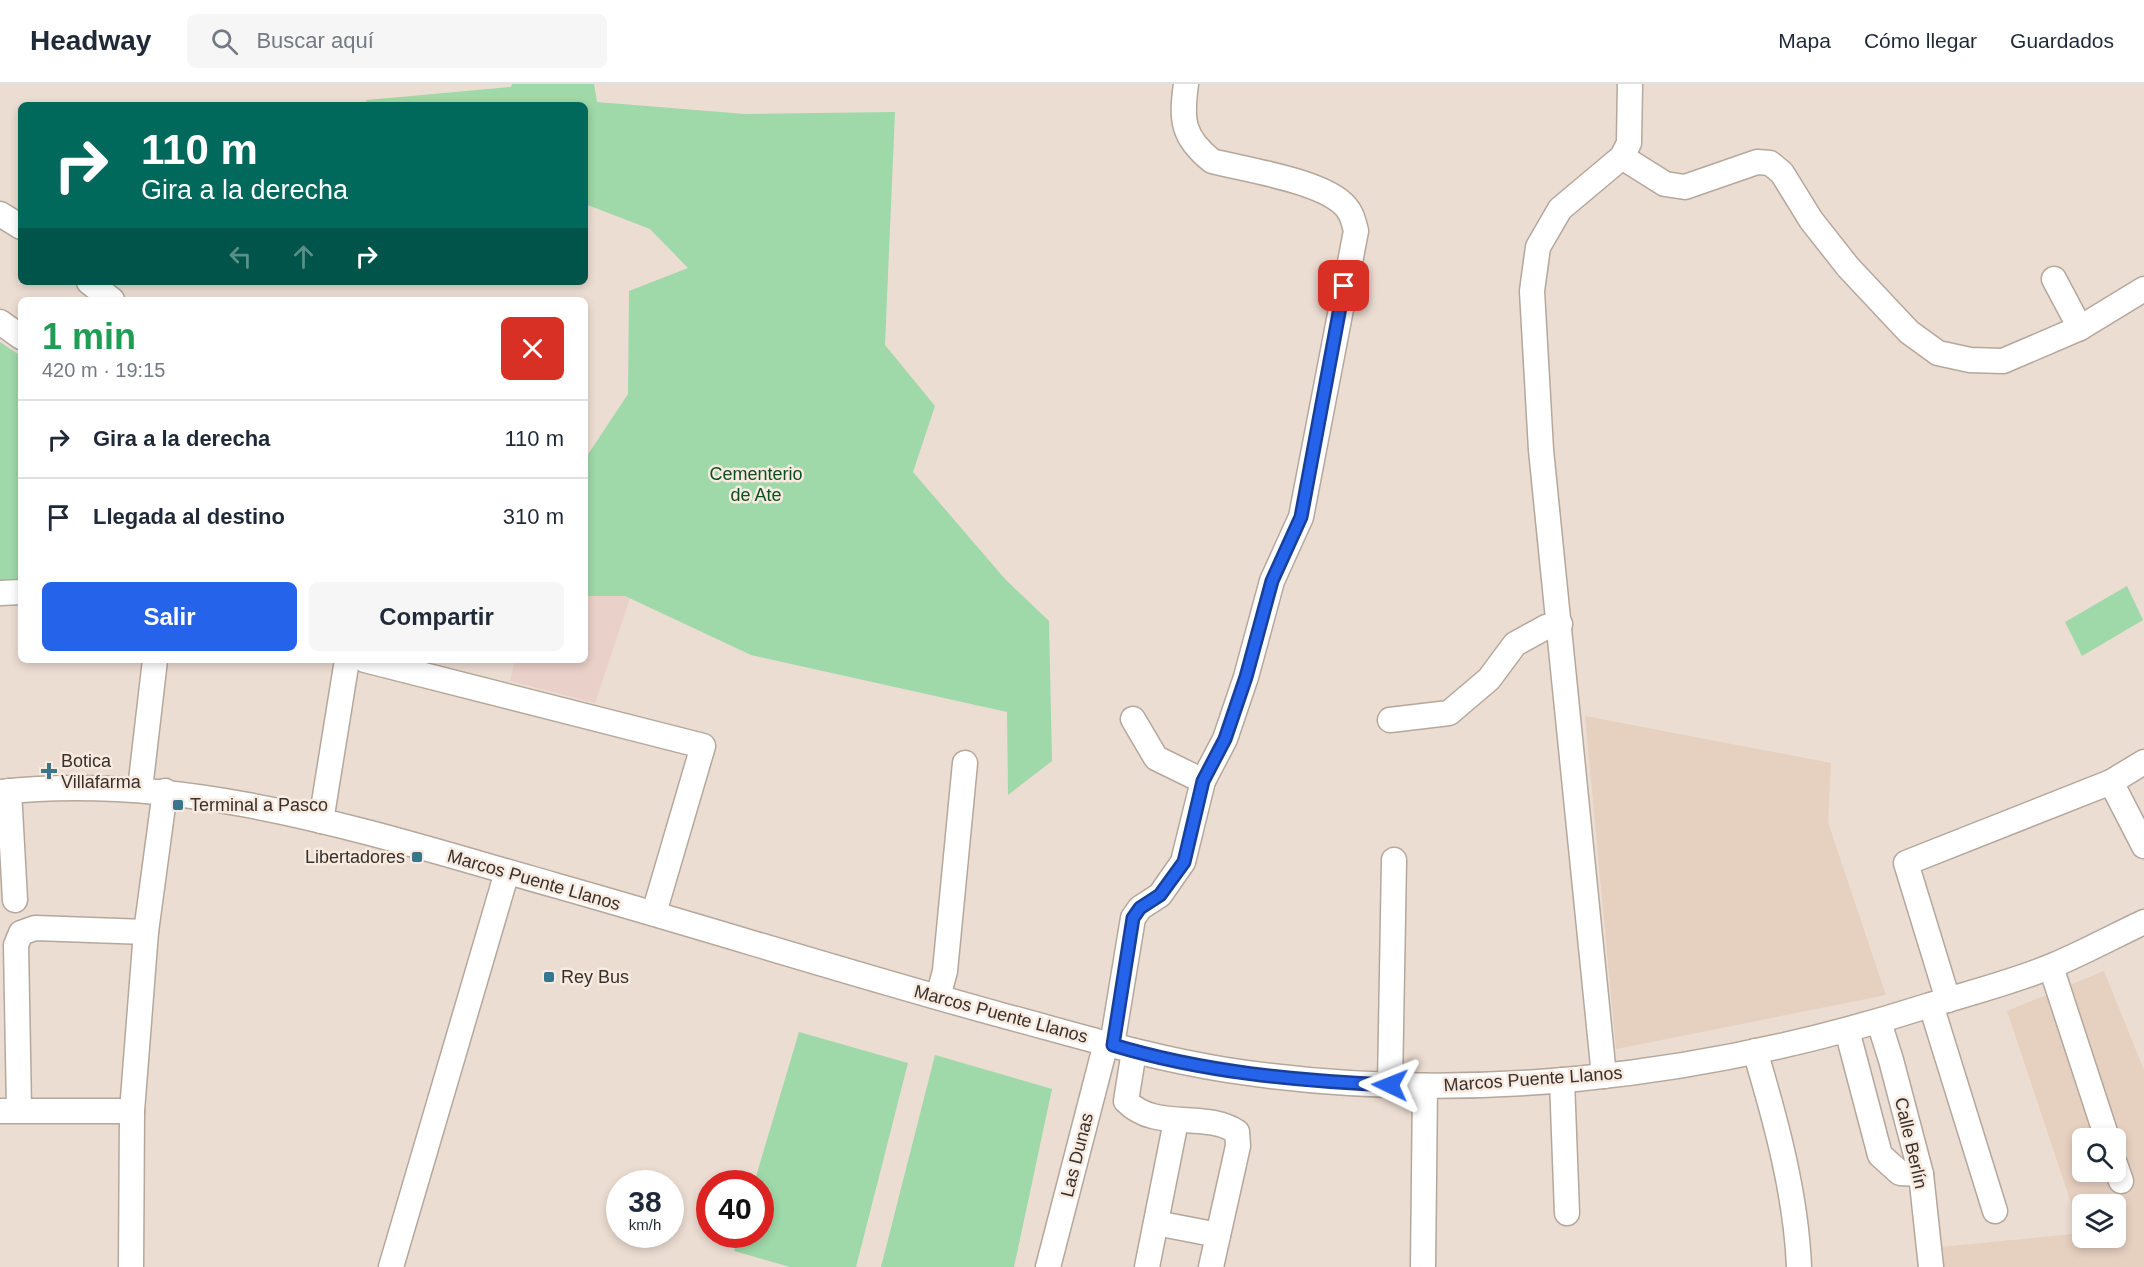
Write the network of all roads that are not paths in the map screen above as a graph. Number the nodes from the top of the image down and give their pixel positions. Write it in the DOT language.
graph roads {
  1 [pos="1186,84"];
  2 [pos="1630,84"];
  3 [pos="1622,157"];
  4 [pos="0,214"];
  5 [pos="18,225"];
  6 [pos="2054,279"];
  7 [pos="93,285"];
  8 [pos="2144,289"];
  9 [pos="108,297"];
  10 [pos="0,322"];
  11 [pos="2080,328"];
  12 [pos="18,335"];
  13 [pos="18,592"];
  14 [pos="0,593"];
  15 [pos="1560,624"];
  16 [pos="155,663"];
  17 [pos="347,663"];
  18 [pos="377,663"];
  19 [pos="1133,719"];
  20 [pos="1390,720"];
  21 [pos="2144,762"];
  22 [pos="965,763"];
  23 [pos="1203,781"];
  24 [pos="2111,782"];
  25 [pos="140,789"];
  26 [pos="165,791"];
  27 [pos="5,792"];
  28 [pos="321,821"];
  29 [pos="2144,846"];
  30 [pos="1394,860"];
  31 [pos="507,872"];
  32 [pos="15,900"];
  33 [pos="654,913"];
  34 [pos="2144,922"];
  35 [pos="146,932"];
  36 [pos="2051,967"];
  37 [pos="938,998"];
  38 [pos="1940,1002"];
  39 [pos="1879,1022"];
  40 [pos="1847,1030"];
  41 [pos="1117,1046"];
  42 [pos="1755,1051"];
  43 [pos="1891,1060"];
  44 [pos="1857,1067"];
  45 [pos="1604,1076"];
  46 [pos="1562,1080"];
  47 [pos="1390,1085"];
  48 [pos="1425,1086"];
  49 [pos="9,1110"];
  50 [pos="132,1111"];
  51 [pos="1176,1121"];
  52 [pos="2104,1128"];
  53 [pos="1921,1174"];
  54 [pos="1995,1211"];
  55 [pos="1567,1213"];
  56 [pos="1156,1223"];
  57 [pos="1218,1235"];
  58 [pos="397,1266"];
  59 [pos="130,1267"];
  60 [pos="1048,1267"];
  61 [pos="1148,1267"];
  62 [pos="1211,1267"];
  63 [pos="1423,1267"];
  64 [pos="1798,1267"];
  65 [pos="1931,1267"];
  1 -- 23 [label="street"];
  2 -- 3 [label="street"];
  3 -- 11 [label="street"];
  3 -- 15 [label="street"];
  4 -- 5 [label="street"];
  6 -- 11 [label="street"];
  7 -- 9 [label="street"];
  8 -- 11 [label="street"];
  10 -- 12 [label="street"];
  13 -- 14 [label="street"];
  15 -- 20 [label="street"];
  15 -- 45 [label="street"];
  16 -- 25 [label="street"];
  17 -- 28 [label="street"];
  18 -- 33 [label="street"];
  19 -- 23 [label="street"];
  21 -- 24 [label="street"];
  22 -- 37 [label="street"];
  23 -- 41 [label="street"];
  24 -- 29 [label="street"];
  24 -- 38 [label="street"];
  25 -- 26 [label="street, Marcos Puente Llanos"];
  25 -- 27 [label="street, Marcos Puente Llanos"];
  26 -- 28 [label="street, Marcos Puente Llanos"];
  26 -- 35 [label="street"];
  27 -- 32 [label="street"];
  28 -- 31 [label="street, Marcos Puente Llanos"];
  30 -- 47 [label="street"];
  31 -- 33 [label="street, Marcos Puente Llanos"];
  31 -- 58 [label="street"];
  33 -- 37 [label="street, Marcos Puente Llanos"];
  34 -- 36 [label="street, Marcos Puente Llanos"];
  35 -- 49 [label="street"];
  35 -- 50 [label="street"];
  36 -- 38 [label="street, Marcos Puente Llanos"];
  36 -- 52 [label="street"];
  37 -- 41 [label="street, Marcos Puente Llanos"];
  38 -- 39 [label="street, Marcos Puente Llanos"];
  38 -- 54 [label="street"];
  39 -- 40 [label="street, Marcos Puente Llanos"];
  39 -- 43 [label="street, Calle Berlín"];
  40 -- 42 [label="street, Marcos Puente Llanos"];
  40 -- 44 [label="street"];
  41 -- 47 [label="street, Marcos Puente Llanos"];
  41 -- 51 [label="street"];
  41 -- 60 [label="street, Las Dunas"];
  42 -- 45 [label="street, Marcos Puente Llanos"];
  42 -- 64 [label="street"];
  43 -- 44 [label="street"];
  43 -- 53 [label="street, Calle Berlín"];
  44 -- 53 [label="street"];
  45 -- 46 [label="street, Marcos Puente Llanos"];
  46 -- 48 [label="street, Marcos Puente Llanos"];
  46 -- 55 [label="street"];
  47 -- 48 [label="street, Marcos Puente Llanos"];
  48 -- 63 [label="street"];
  49 -- 50 [label="street"];
  50 -- 59 [label="street"];
  51 -- 56 [label="street"];
  51 -- 57 [label="street"];
  53 -- 65 [label="street, Calle Berlín"];
  56 -- 57 [label="street"];
  56 -- 61 [label="street"];
  57 -- 62 [label="street"];
}
